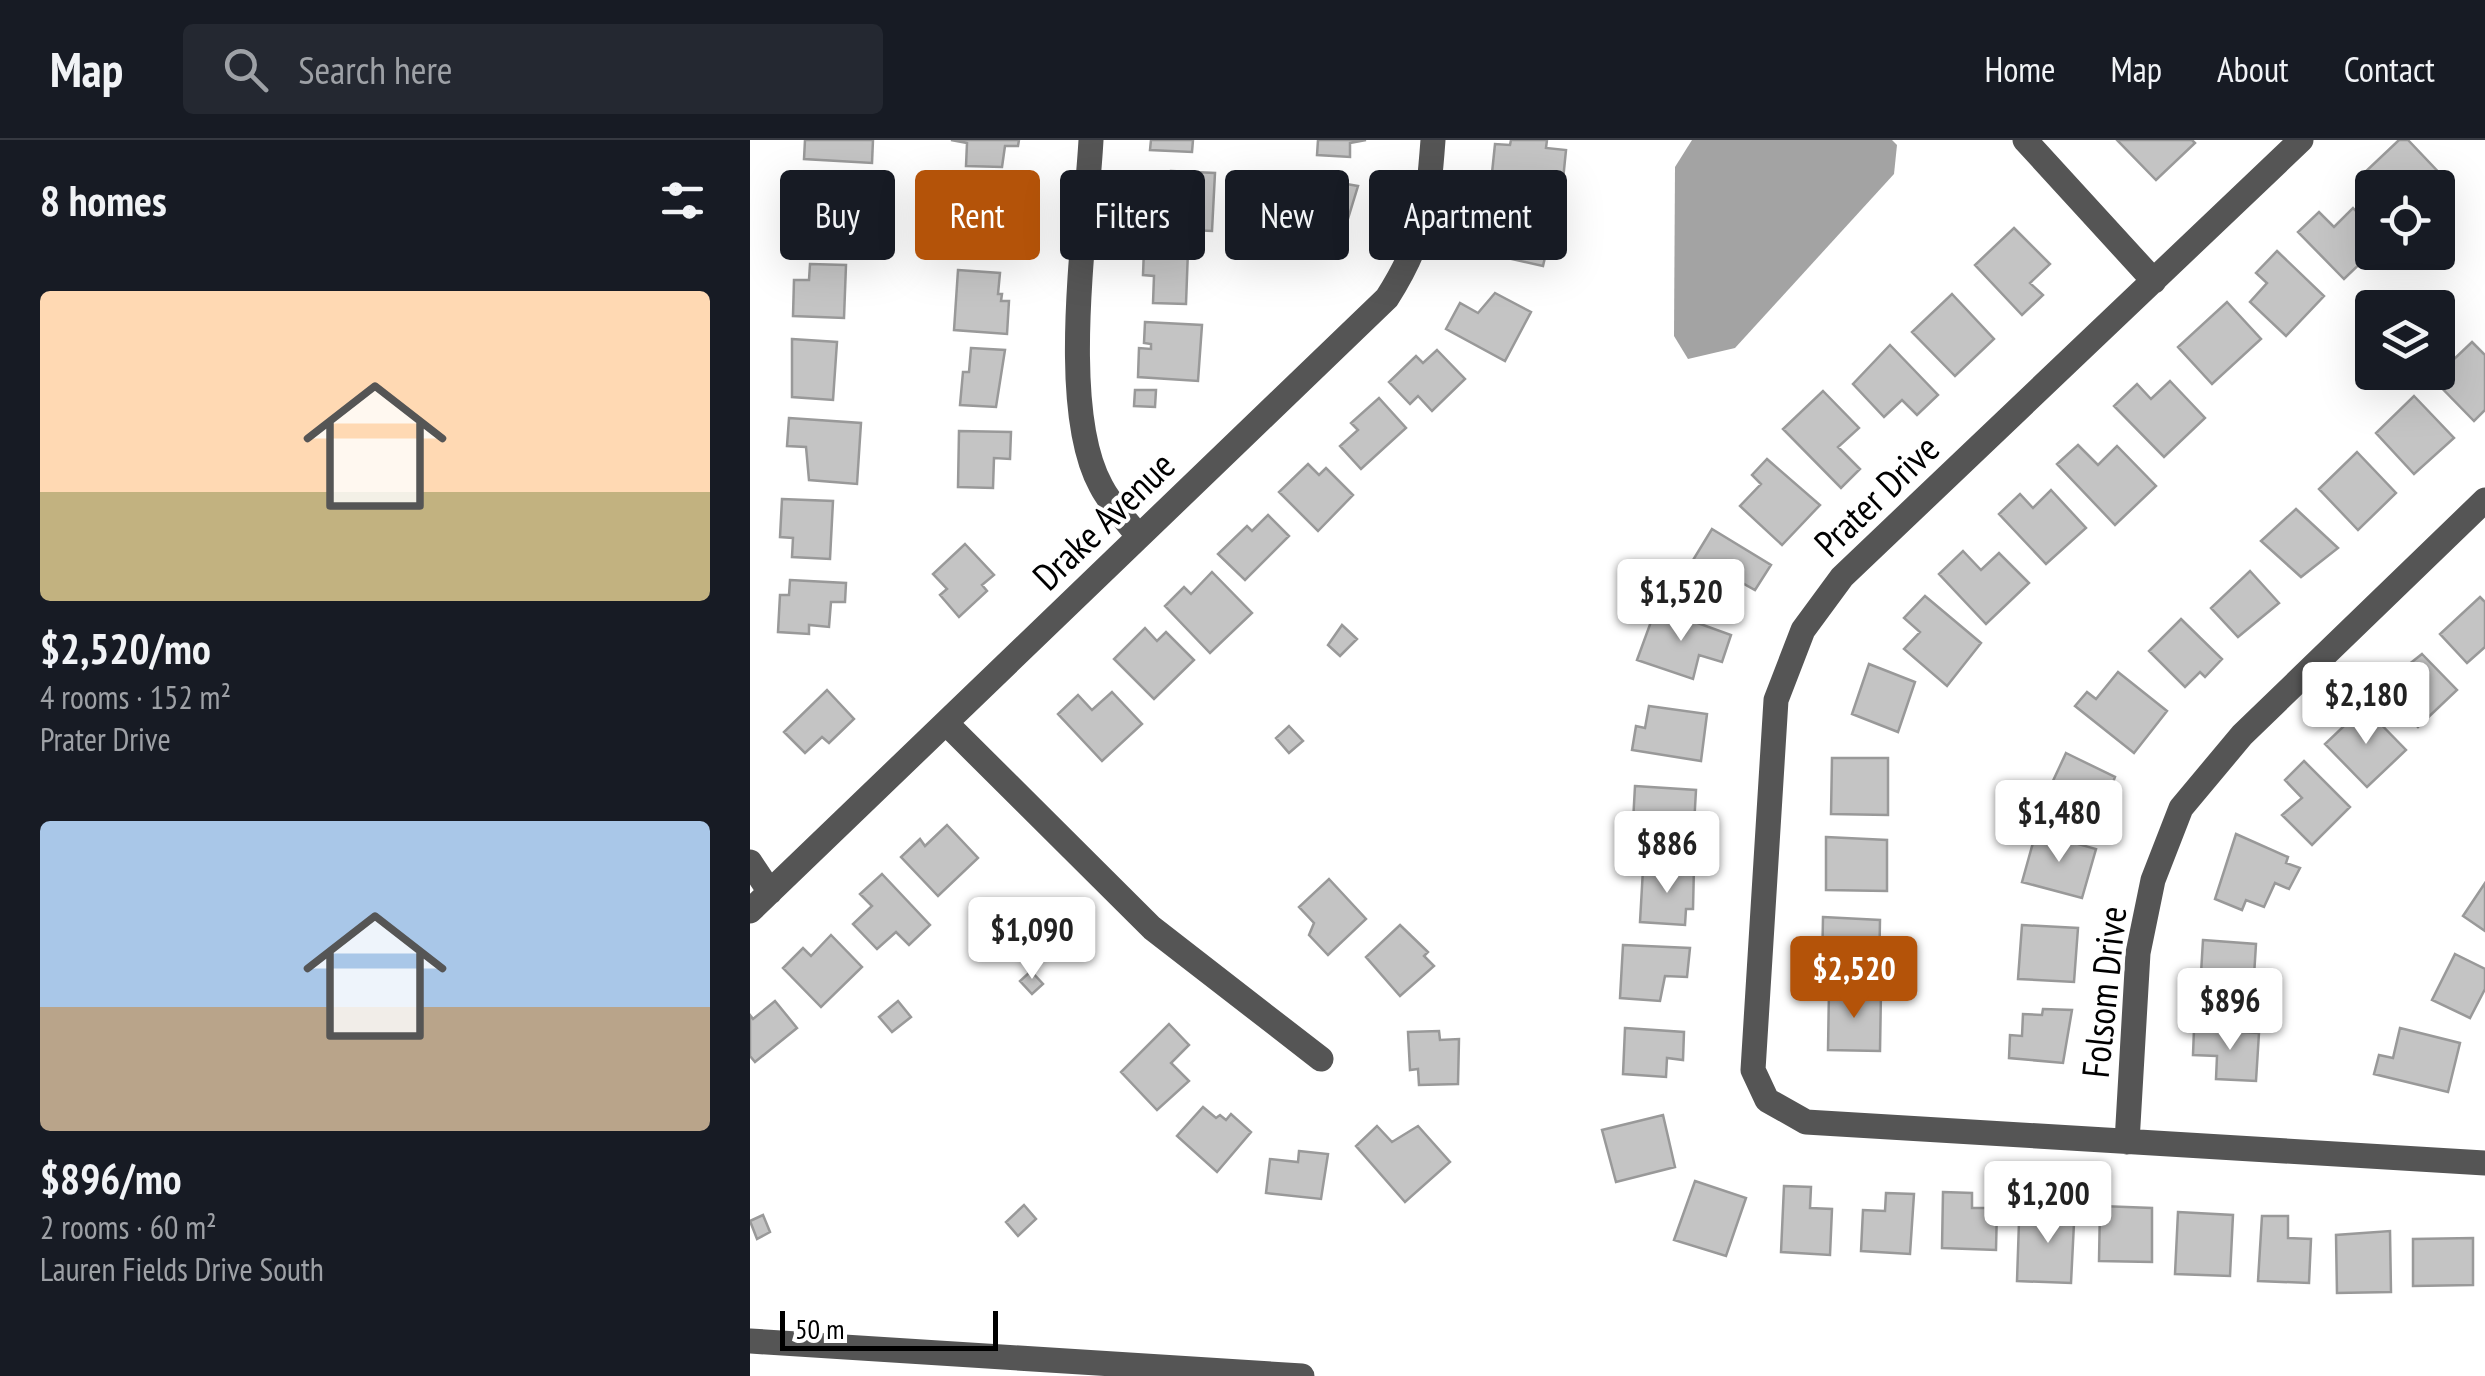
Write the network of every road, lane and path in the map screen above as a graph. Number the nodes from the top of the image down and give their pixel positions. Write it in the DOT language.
graph roads {
  1 [pos="1091,140"];
  2 [pos="1433,140"];
  3 [pos="2025,140"];
  4 [pos="2301,140"];
  5 [pos="2154,282"];
  6 [pos="2485,500"];
  7 [pos="1138,536"];
  8 [pos="948,725"];
  9 [pos="750,862"];
  10 [pos="770,892"];
  11 [pos="750,911"];
  12 [pos="1321,1059"];
  13 [pos="2127,1142"];
  14 [pos="2485,1163"];
  15 [pos="750,1341"];
  16 [pos="1302,1376"];
  1 -- 7 [label="street"];
  2 -- 7 [label="street, Drake Avenue"];
  3 -- 5 [label="street"];
  4 -- 5 [label="street, Prater Drive"];
  5 -- 13 [label="street, Prater Drive"];
  6 -- 13 [label="street, Folsom Drive"];
  7 -- 8 [label="street, Drake Avenue"];
  8 -- 10 [label="street, Drake Avenue"];
  8 -- 12 [label="street"];
  9 -- 10 [label="street"];
  10 -- 11 [label="street, Drake Avenue"];
  13 -- 14 [label="street"];
  15 -- 16 [label="street"];
}
